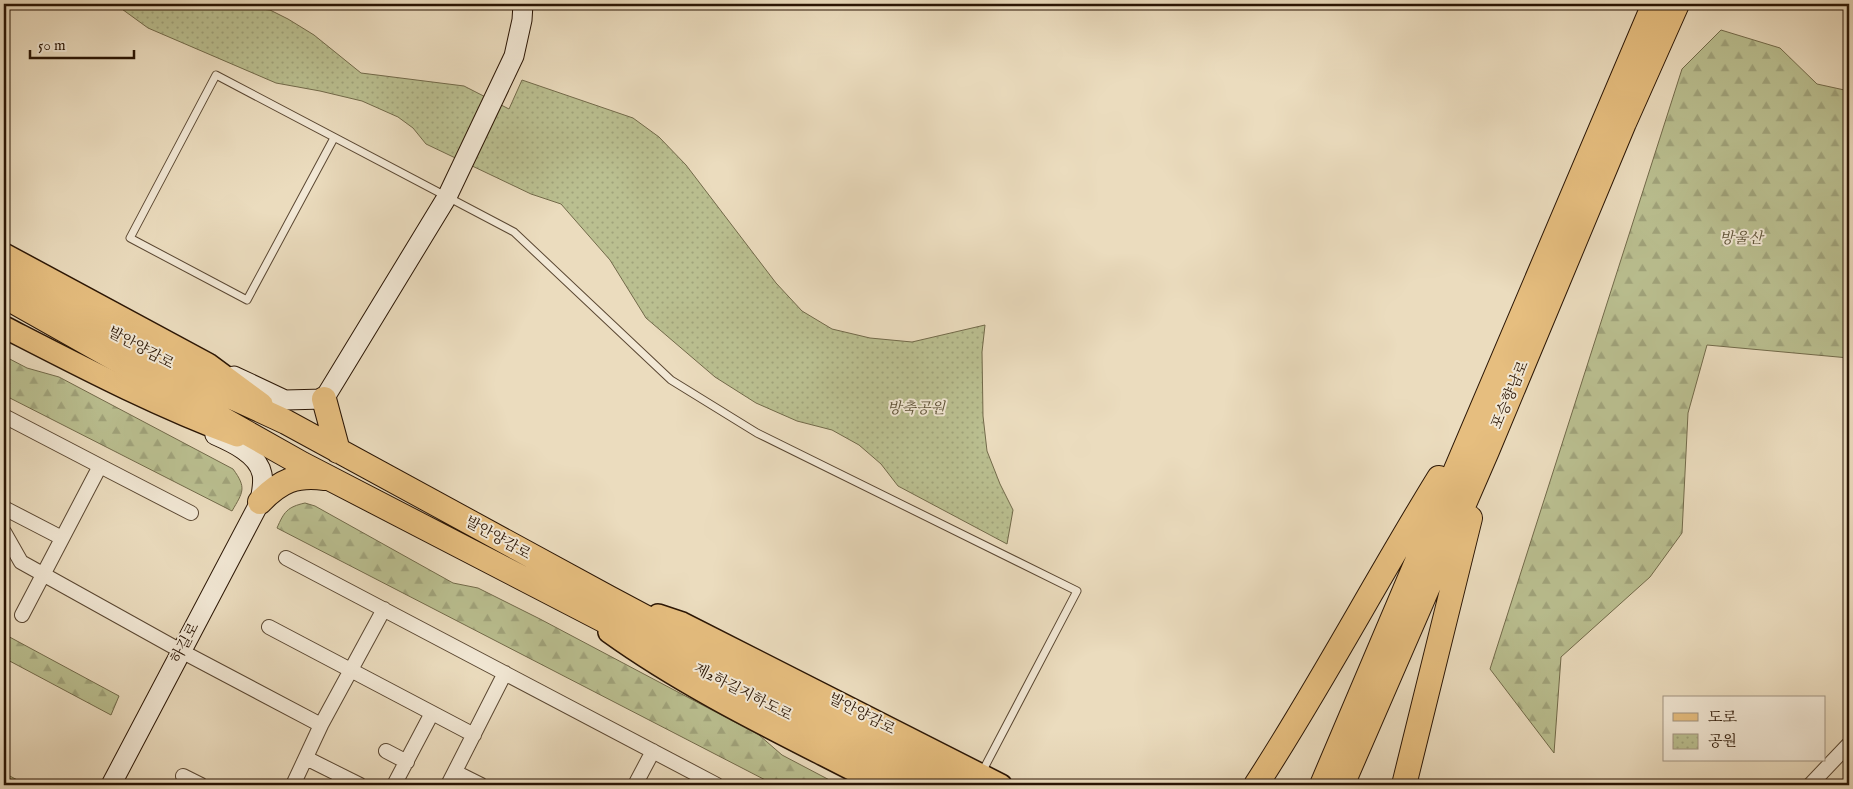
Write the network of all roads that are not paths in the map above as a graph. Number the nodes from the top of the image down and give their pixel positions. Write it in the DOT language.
graph roads {
  1 [pos="523,4"];
  2 [pos="1654,4"];
  3 [pos="1677,4"];
  4 [pos="334,138"];
  5 [pos="447,197"];
  6 [pos="4,254"];
  7 [pos="4,274"];
  8 [pos="4,296"];
  9 [pos="4,327"];
  10 [pos="208,364"];
  11 [pos="98,375"];
  12 [pos="324,399"];
  13 [pos="1478,415"];
  14 [pos="4,416"];
  15 [pos="286,422"];
  16 [pos="1487,450"];
  17 [pos="338,451"];
  18 [pos="282,453"];
  19 [pos="100,466"];
  20 [pos="331,480"];
  21 [pos="260,502"];
  22 [pos="4,508"];
  23 [pos="191,513"];
  24 [pos="4,532"];
  25 [pos="62,538"];
  26 [pos="286,558"];
  27 [pos="44,574"];
  28 [pos="609,598"];
  29 [pos="565,599"];
  30 [pos="384,609"];
  31 [pos="22,615"];
  32 [pos="269,627"];
  33 [pos="181,651"];
  34 [pos="351,670"];
  35 [pos="505,674"];
  36 [pos="432,713"];
  37 [pos="321,726"];
  38 [pos="474,735"];
  39 [pos="1849,744"];
  40 [pos="386,751"];
  41 [pos="653,751"];
  42 [pos="306,758"];
  43 [pos="407,762"];
  44 [pos="454,772"];
  45 [pos="981,774"];
  46 [pos="183,776"];
  47 [pos="110,785"];
  48 [pos="201,785"];
  49 [pos="293,785"];
  50 [pos="360,785"];
  51 [pos="394,785"];
  52 [pos="448,785"];
  53 [pos="481,785"];
  54 [pos="635,785"];
  55 [pos="717,785"];
  56 [pos="882,785"];
  57 [pos="922,785"];
  58 [pos="960,785"];
  59 [pos="1001,785"];
  60 [pos="1256,785"];
  61 [pos="1322,785"];
  62 [pos="1342,785"];
  63 [pos="1404,785"];
  64 [pos="1810,785"];
  1 -- 5 [label="street"];
  2 -- 13 [label="highway, 포승향남로"];
  3 -- 16 [label="highway, 포승향남로"];
  4 -- 4 [label="lane"];
  4 -- 5 [label="lane"];
  5 -- 12 [label="street"];
  5 -- 45 [label="lane"];
  6 -- 10 [label="main road"];
  7 -- 15 [label="highway, 발안양감로"];
  8 -- 18 [label="highway, 발안양감로"];
  9 -- 11 [label="main road"];
  10 -- 12 [label="street"];
  10 -- 15 [label="main road"];
  11 -- 18 [label="main road"];
  11 -- 21 [label="street"];
  12 -- 17 [label="highway"];
  13 -- 60 [label="highway"];
  13 -- 61 [label="highway, 포승향남로"];
  14 -- 19 [label="street"];
  15 -- 17 [label="highway, 발안양감로"];
  16 -- 62 [label="highway, 포승향남로"];
  16 -- 63 [label="highway"];
  17 -- 28 [label="highway, 발안양감로"];
  18 -- 20 [label="highway, 발안양감로"];
  19 -- 23 [label="street"];
  19 -- 25 [label="street"];
  20 -- 21 [label="highway"];
  20 -- 29 [label="highway, 발안양감로"];
  21 -- 33 [label="street, 하길로"];
  22 -- 25 [label="street"];
  24 -- 27 [label="street"];
  25 -- 27 [label="street"];
  26 -- 30 [label="street"];
  27 -- 31 [label="street"];
  27 -- 33 [label="street"];
  28 -- 45 [label="main road, 발안양감로"];
  28 -- 58 [label="highway, 제2하길지하도로"];
  29 -- 56 [label="main road, 발안양감로"];
  29 -- 57 [label="highway, 제2하길지하도로"];
  30 -- 34 [label="street"];
  30 -- 35 [label="street"];
  32 -- 34 [label="street"];
  33 -- 37 [label="street"];
  33 -- 47 [label="street, 하길로"];
  34 -- 36 [label="street"];
  34 -- 37 [label="street"];
  35 -- 38 [label="street"];
  35 -- 41 [label="street"];
  36 -- 38 [label="street"];
  36 -- 43 [label="street"];
  37 -- 42 [label="street"];
  38 -- 44 [label="street"];
  39 -- 64 [label="street"];
  40 -- 43 [label="street"];
  41 -- 54 [label="street"];
  41 -- 55 [label="street"];
  42 -- 49 [label="street"];
  42 -- 50 [label="street"];
  43 -- 51 [label="street"];
  44 -- 52 [label="street"];
  44 -- 53 [label="street"];
  45 -- 59 [label="main road, 발안양감로"];
  46 -- 48 [label="street"];
}
